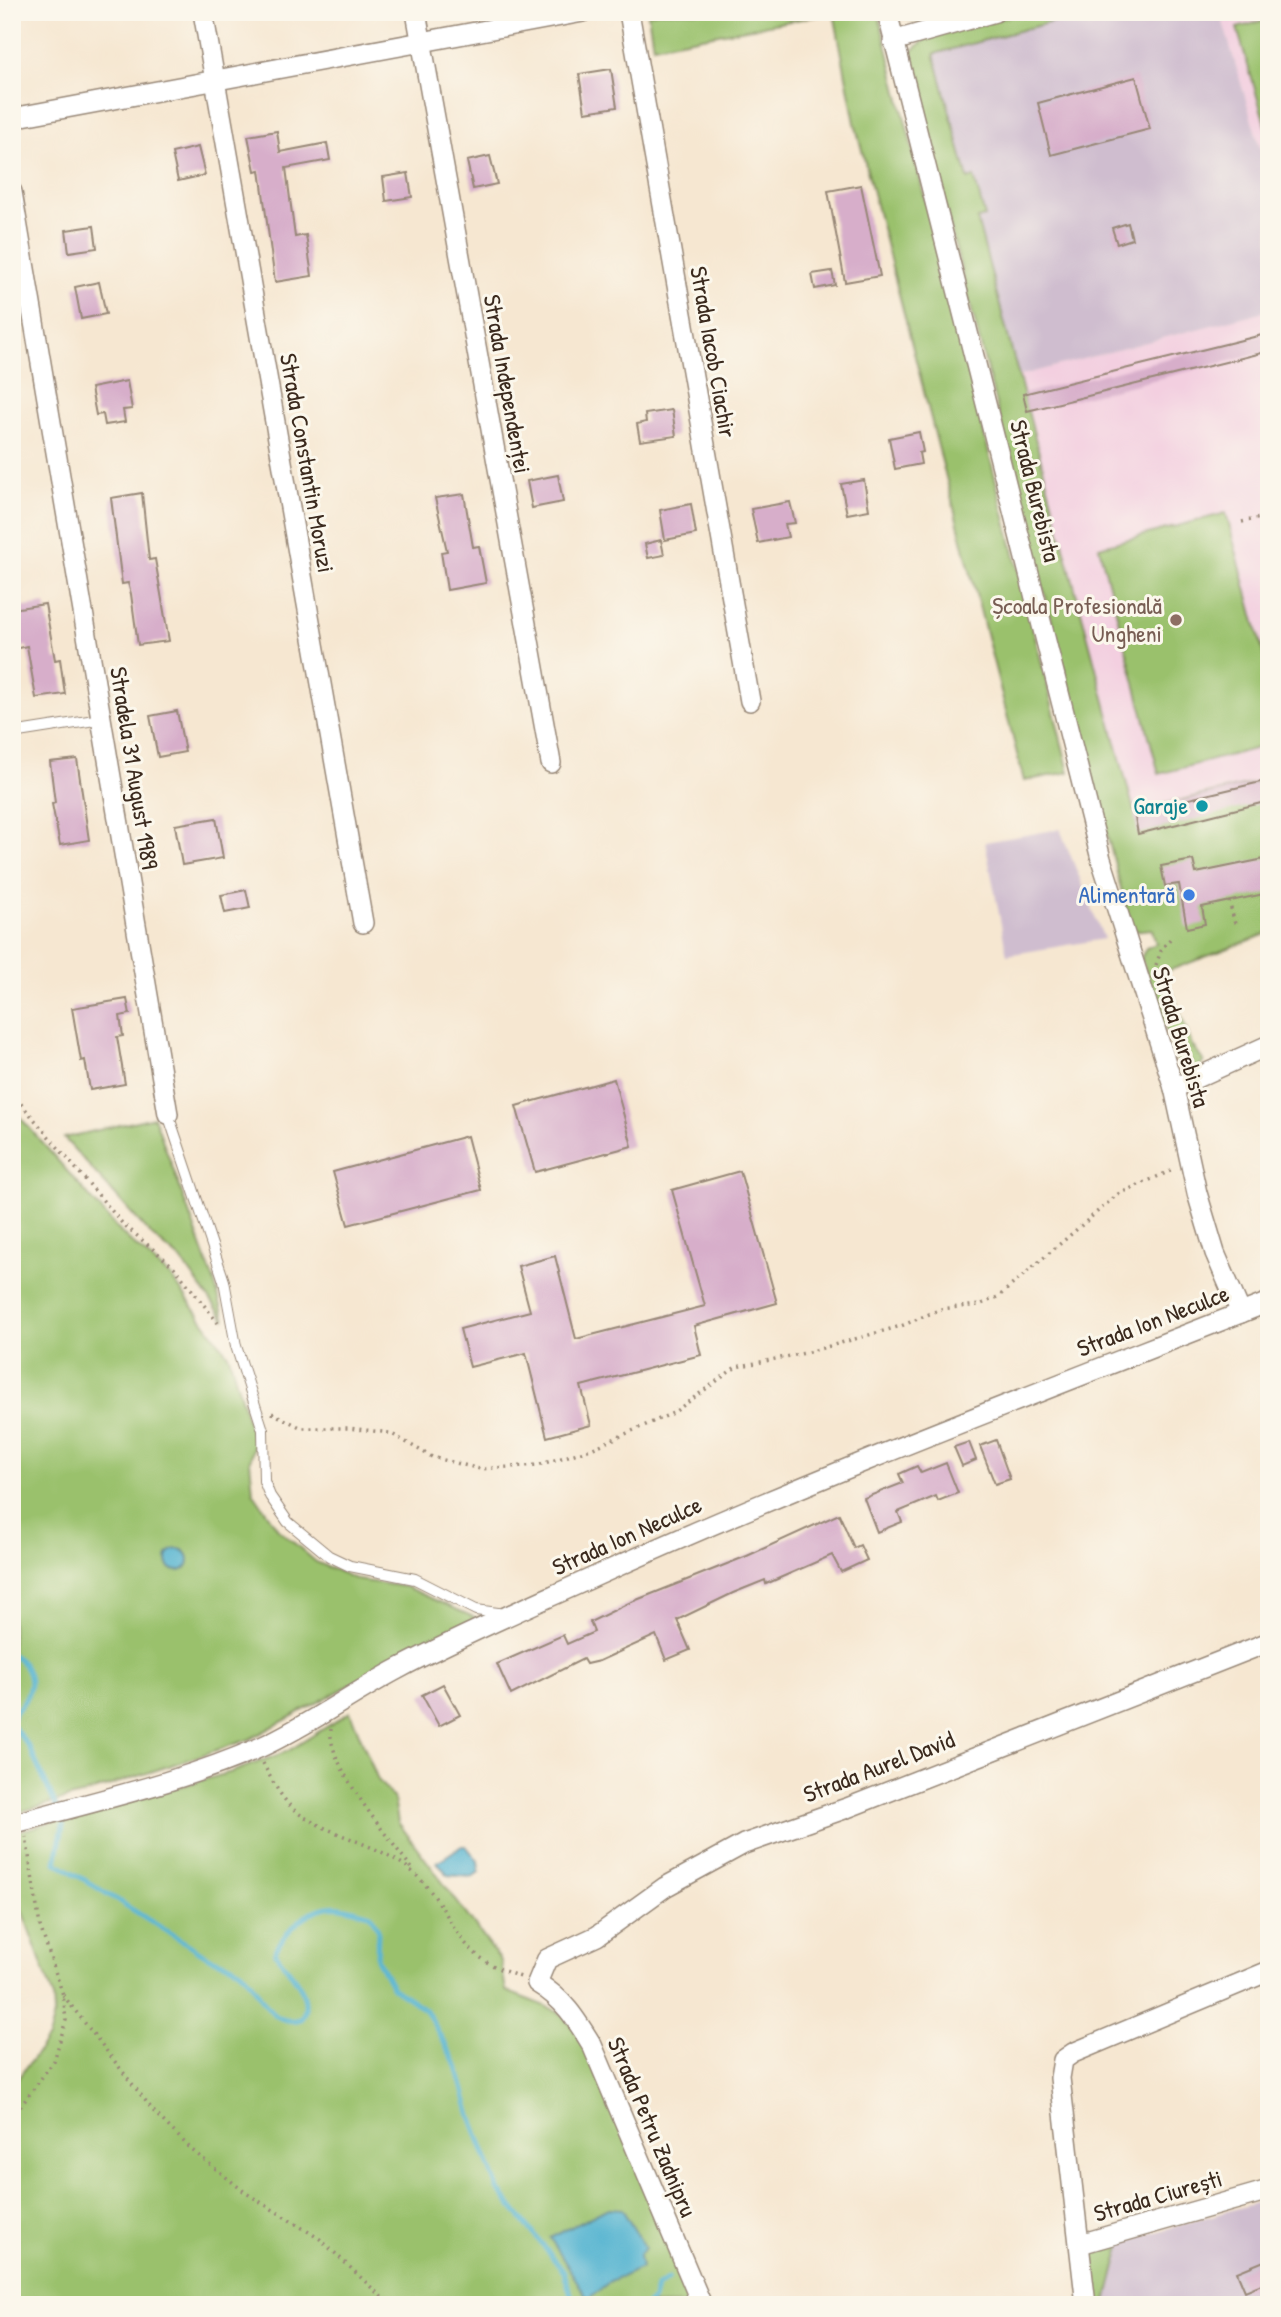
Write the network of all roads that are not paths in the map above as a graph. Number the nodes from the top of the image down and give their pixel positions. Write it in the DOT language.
graph roads {
  1 [pos="203,12"];
  2 [pos="415,12"];
  3 [pos="583,12"];
  4 [pos="629,12"];
  5 [pos="887,12"];
  6 [pos="995,12"];
  7 [pos="421,41"];
  8 [pos="893,41"];
  9 [pos="215,80"];
  10 [pos="12,118"];
  11 [pos="12,192"];
  12 [pos="750,701"];
  13 [pos="101,719"];
  14 [pos="12,733"];
  15 [pos="551,764"];
  16 [pos="363,923"];
  17 [pos="1269,1045"];
  18 [pos="1174,1088"];
  19 [pos="168,1114"];
  20 [pos="1269,1302"];
  21 [pos="1241,1313"];
  22 [pos="512,1615"];
  23 [pos="1269,1642"];
  24 [pos="17,1823"];
  25 [pos="1269,1971"];
  26 [pos="537,1983"];
  27 [pos="1269,2190"];
  28 [pos="1080,2244"];
  29 [pos="702,2305"];
  30 [pos="1086,2305"];
  1 -- 9 [label="street, Strada Constantin Moruzi"];
  2 -- 7 [label="street, Strada Independenței"];
  3 -- 7 [label="street"];
  4 -- 12 [label="street, Strada Iacob Ciachir"];
  5 -- 8 [label="street, Strada Burebista"];
  6 -- 8 [label="street"];
  7 -- 9 [label="street"];
  7 -- 15 [label="street, Strada Independenței"];
  8 -- 18 [label="street, Strada Burebista"];
  9 -- 10 [label="street"];
  9 -- 16 [label="street, Strada Constantin Moruzi"];
  11 -- 13 [label="street, Stradela 31 August 1989"];
  13 -- 14 [label="lane"];
  13 -- 19 [label="street, Stradela 31 August 1989"];
  17 -- 18 [label="street"];
  18 -- 21 [label="street, Strada Burebista"];
  19 -- 22 [label="lane, Stradela 31 August 1989"];
  20 -- 21 [label="street, Strada Ion Neculce"];
  21 -- 22 [label="street, Strada Ion Neculce"];
  22 -- 24 [label="street, Strada Ion Neculce"];
  23 -- 26 [label="street, Strada Aurel David"];
  25 -- 28 [label="street"];
  26 -- 29 [label="street, Strada Petru Zadnipru"];
  27 -- 28 [label="street, Strada Ciurești"];
  28 -- 30 [label="street, Strada Ciurești"];
}
